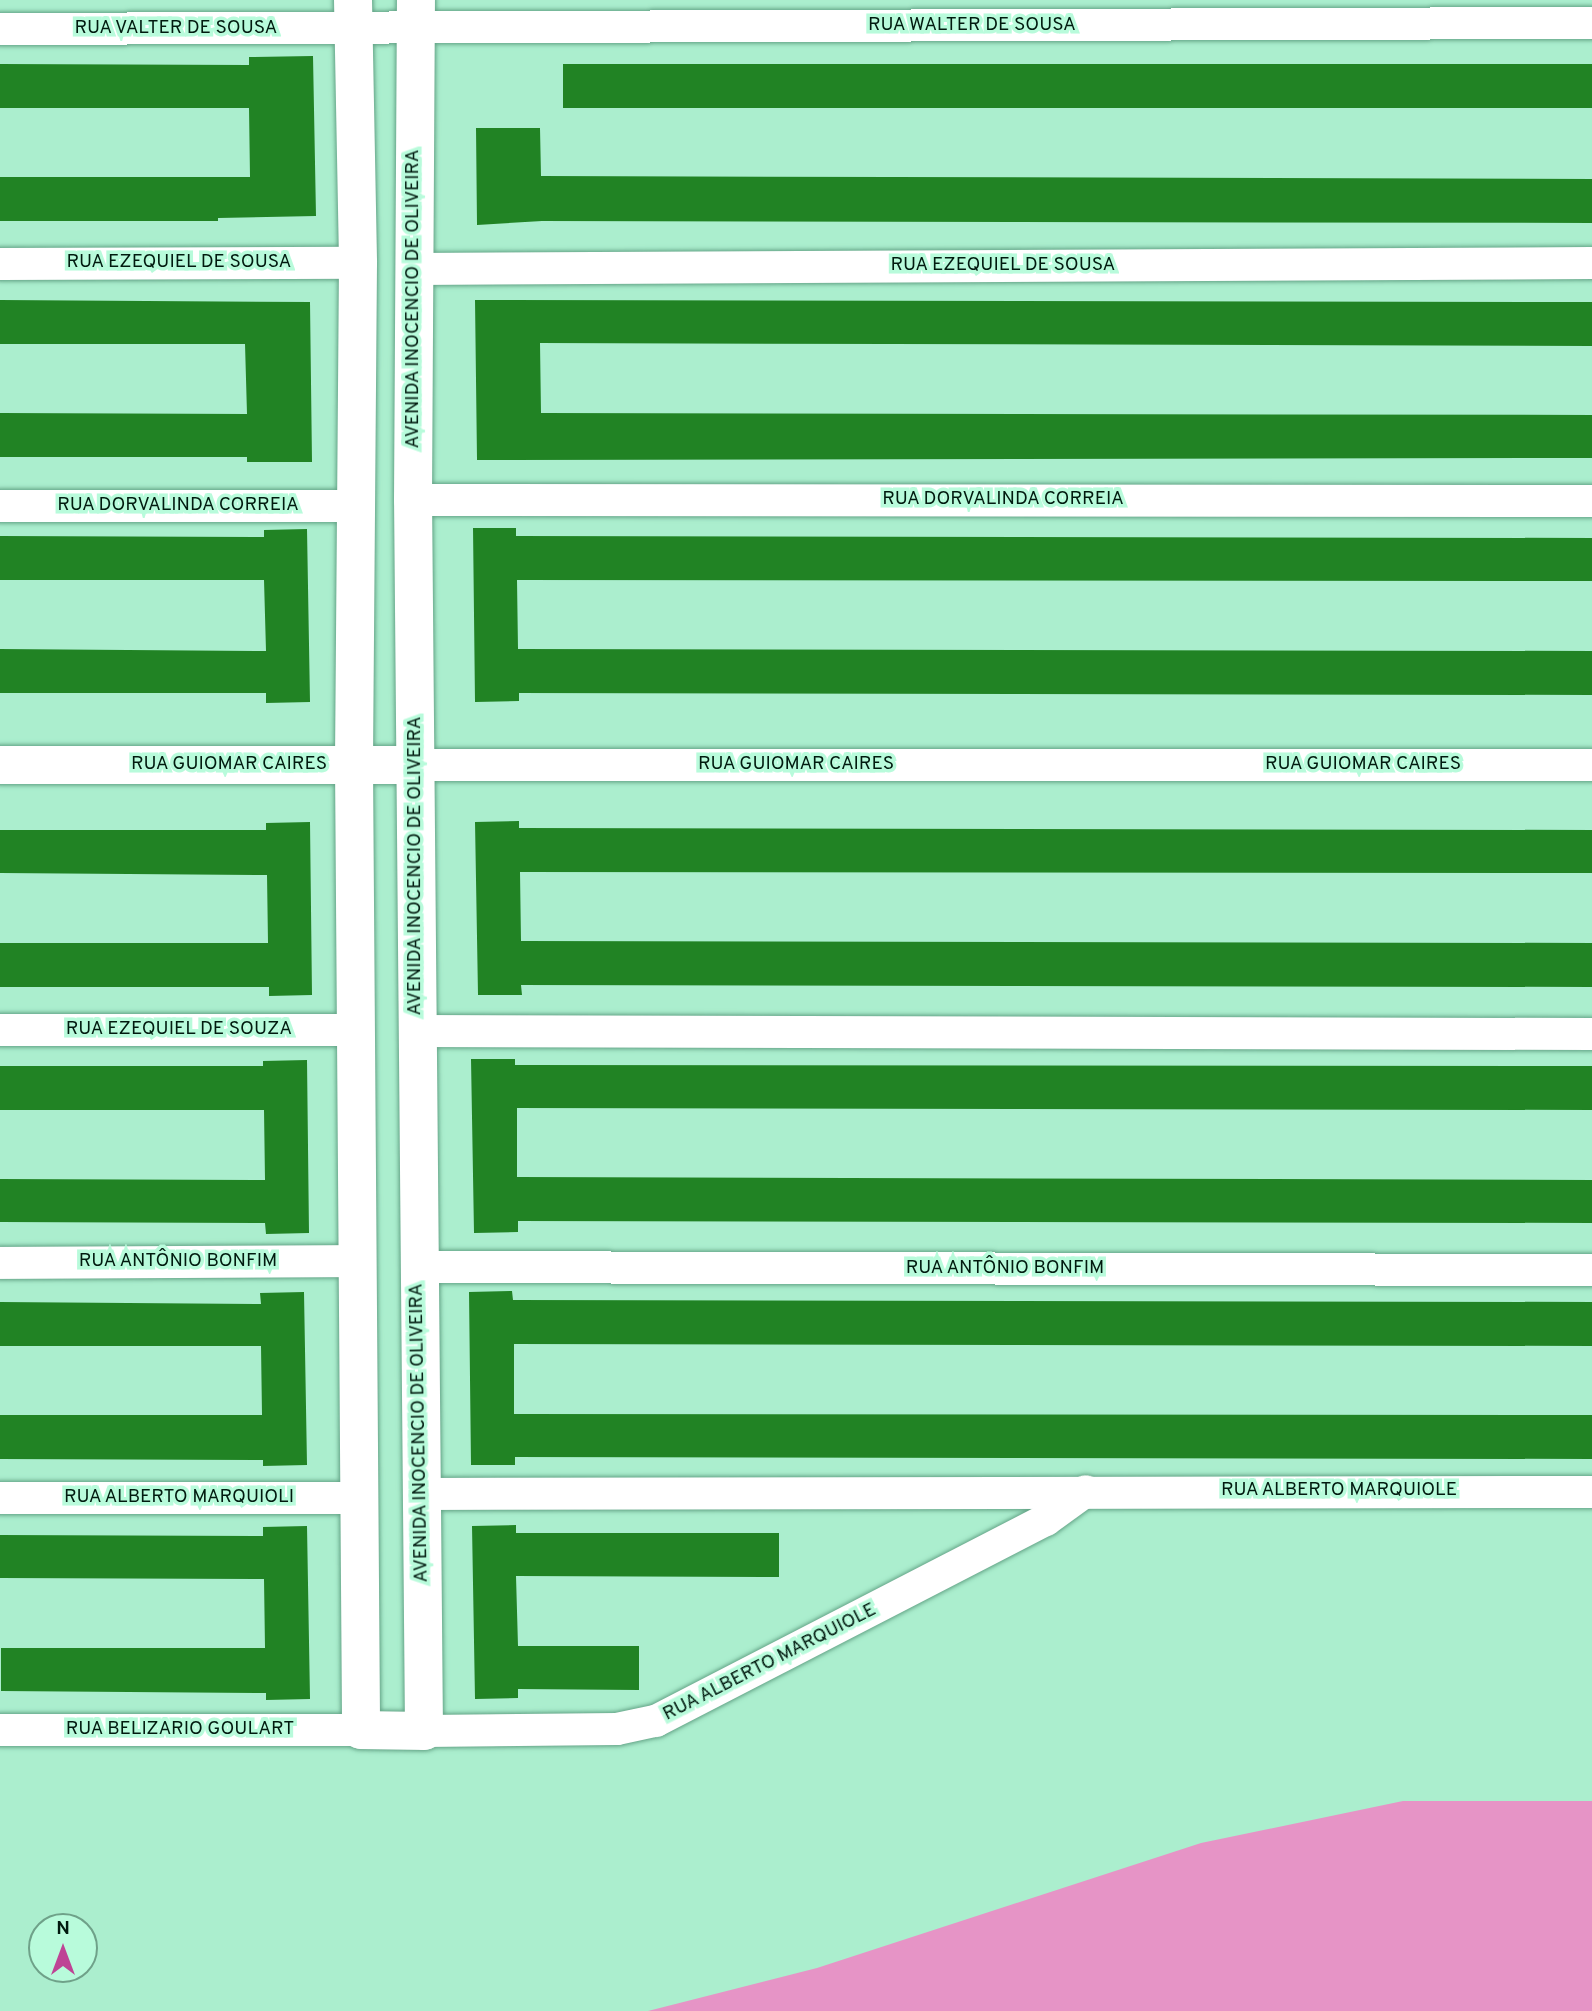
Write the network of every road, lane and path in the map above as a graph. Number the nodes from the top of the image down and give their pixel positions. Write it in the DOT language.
graph roads {
  1 [pos="353,15"];
  2 [pos="416,15"];
  3 [pos="1592,23"];
  4 [pos="0,29"];
  5 [pos="358,263"];
  6 [pos="1592,263"];
  7 [pos="0,264"];
  8 [pos="414,269"];
  9 [pos="414,500"];
  10 [pos="1592,501"];
  11 [pos="0,506"];
  12 [pos="355,506"];
  13 [pos="0,765"];
  14 [pos="354,765"];
  15 [pos="415,765"];
  16 [pos="1592,765"];
  17 [pos="0,1030"];
  18 [pos="358,1030"];
  19 [pos="417,1031"];
  20 [pos="1592,1034"];
  21 [pos="355,1261"];
  22 [pos="0,1263"];
  23 [pos="417,1267"];
  24 [pos="1592,1270"];
  25 [pos="1086,1491"];
  26 [pos="1592,1492"];
  27 [pos="421,1494"];
  28 [pos="0,1498"];
  29 [pos="359,1498"];
  30 [pos="0,1730"];
  31 [pos="361,1730"];
  32 [pos="424,1731"];
  1 -- 2 [label="street, RUA WALTER DE SOUSA"];
  1 -- 4 [label="street, RUA VALTER DE SOUSA"];
  1 -- 5 [label="street"];
  2 -- 3 [label="street, RUA WALTER DE SOUSA"];
  2 -- 8 [label="street, AVENIDA INOCENCIO DE OLIVEIRA"];
  5 -- 7 [label="street, RUA EZEQUIEL DE SOUSA"];
  5 -- 12 [label="street"];
  6 -- 8 [label="street, RUA EZEQUIEL DE SOUSA"];
  8 -- 9 [label="street, AVENIDA INOCENCIO DE OLIVEIRA"];
  9 -- 10 [label="street, RUA DORVALINDA CORREIA"];
  9 -- 15 [label="street, AVENIDA INOCENCIO DE OLIVEIRA"];
  11 -- 12 [label="street, RUA DORVALINDA CORREIA"];
  12 -- 14 [label="street"];
  13 -- 14 [label="street, RUA GUIOMAR CAIRES"];
  14 -- 15 [label="street, RUA GUIOMAR CAIRES"];
  14 -- 18 [label="street"];
  15 -- 16 [label="street, RUA GUIOMAR CAIRES"];
  15 -- 19 [label="street, AVENIDA INOCENCIO DE OLIVEIRA"];
  17 -- 18 [label="street, RUA EZEQUIEL DE SOUZA"];
  18 -- 21 [label="street"];
  19 -- 20 [label="street"];
  19 -- 23 [label="street, AVENIDA INOCENCIO DE OLIVEIRA"];
  21 -- 22 [label="street, RUA ANTÔNIO BONFIM"];
  21 -- 29 [label="street"];
  23 -- 24 [label="street, RUA ANTÔNIO BONFIM"];
  23 -- 27 [label="street, AVENIDA INOCENCIO DE OLIVEIRA"];
  25 -- 26 [label="street, RUA ALBERTO MARQUIOLE"];
  25 -- 27 [label="street, RUA ALBERTO MARQUIOLE"];
  25 -- 32 [label="street, RUA ALBERTO MARQUIOLE"];
  27 -- 32 [label="street, AVENIDA INOCENCIO DE OLIVEIRA"];
  28 -- 29 [label="street, RUA ALBERTO MARQUIOLI"];
  29 -- 31 [label="street"];
  30 -- 31 [label="street, RUA BELIZARIO GOULART"];
  31 -- 32 [label="street"];
}
